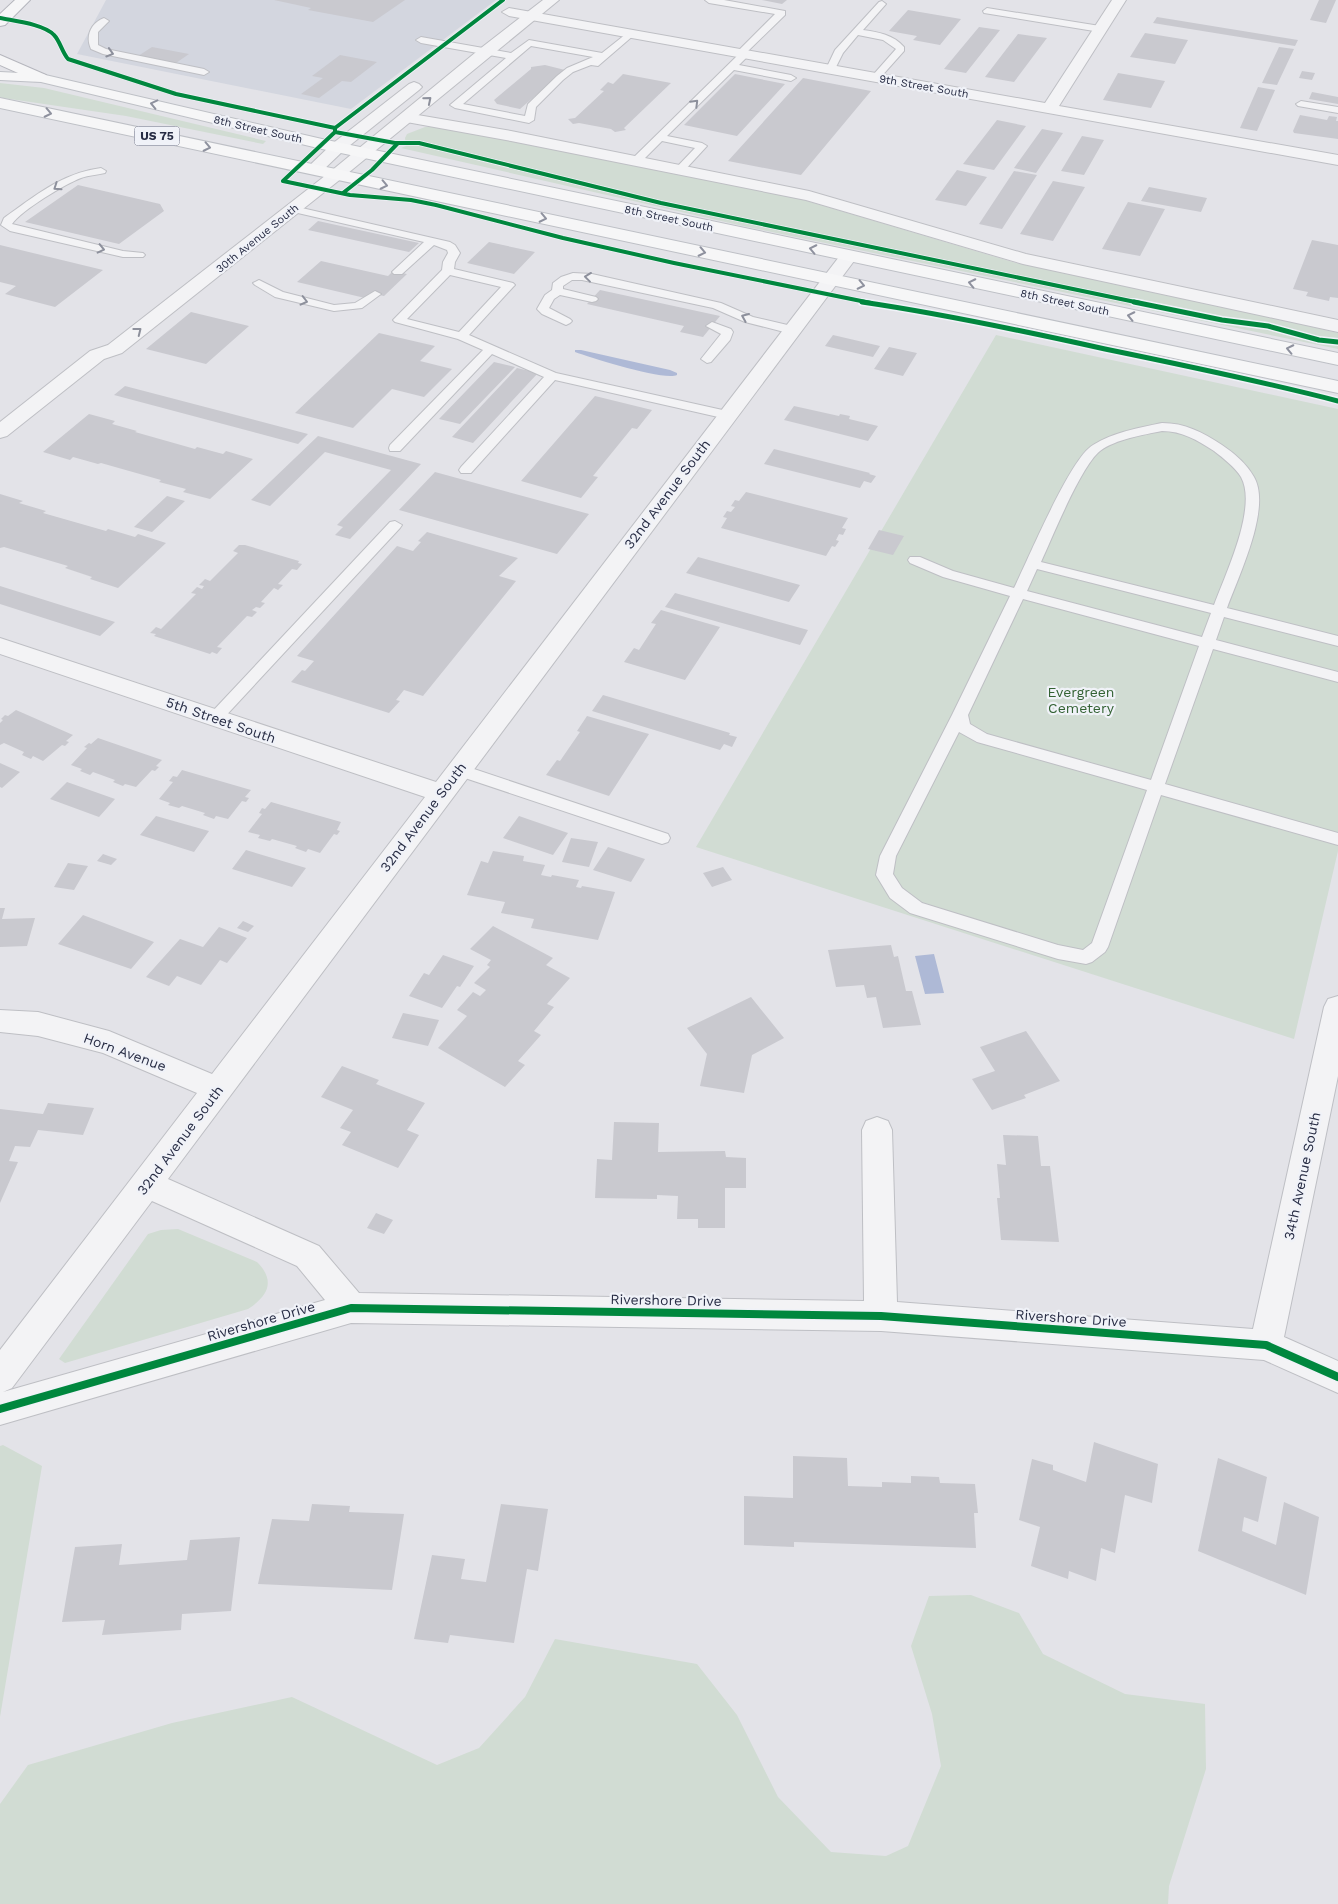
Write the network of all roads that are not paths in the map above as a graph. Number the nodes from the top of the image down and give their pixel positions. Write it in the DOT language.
graph roads {
  1 [pos="23,0"];
  2 [pos="526,0"];
  3 [pos="552,0"];
  4 [pos="709,0"];
  5 [pos="1119,0"];
  6 [pos="882,4"];
  7 [pos="987,11"];
  8 [pos="509,12"];
  9 [pos="531,16"];
  10 [pos="104,21"];
  11 [pos="0,22"];
  12 [pos="1100,29"];
  13 [pos="855,32"];
  14 [pos="631,33"];
  15 [pos="421,40"];
  16 [pos="465,47"];
  17 [pos="486,51"];
  18 [pos="743,53"];
  19 [pos="513,56"];
  20 [pos="603,56"];
  21 [pos="0,59"];
  22 [pos="450,59"];
  23 [pos="732,67"];
  24 [pos="831,69"];
  25 [pos="204,72"];
  26 [pos="581,75"];
  27 [pos="0,76"];
  28 [pos="428,77"];
  29 [pos="876,77"];
  30 [pos="41,78"];
  31 [pos="791,78"];
  32 [pos="552,101"];
  33 [pos="0,103"];
  34 [pos="1301,104"];
  35 [pos="1050,108"];
  36 [pos="1338,110"];
  37 [pos="406,118"];
  38 [pos="529,120"];
  39 [pos="511,136"];
  40 [pos="660,138"];
  41 [pos="338,147"];
  42 [pos="364,153"];
  43 [pos="1338,160"];
  44 [pos="636,161"];
  45 [pos="101,170"];
  46 [pos="314,170"];
  47 [pos="679,170"];
  48 [pos="336,175"];
  49 [pos="278,199"];
  50 [pos="293,209"];
  51 [pos="241,228"];
  52 [pos="432,241"];
  53 [pos="139,255"];
  54 [pos="848,257"];
  55 [pos="192,268"];
  56 [pos="448,271"];
  57 [pos="398,272"];
  58 [pos="214,273"];
  59 [pos="830,278"];
  60 [pos="259,283"];
  61 [pos="558,292"];
  62 [pos="375,294"];
  63 [pos="592,299"];
  64 [pos="566,321"];
  65 [pos="712,326"];
  66 [pos="1338,326"];
  67 [pos="792,330"];
  68 [pos="462,336"];
  69 [pos="489,350"];
  70 [pos="97,355"];
  71 [pos="707,359"];
  72 [pos="1338,359"];
  73 [pos="552,376"];
  74 [pos="1338,387"];
  75 [pos="727,415"];
  76 [pos="0,432"];
  77 [pos="395,448"];
  78 [pos="466,470"];
  79 [pos="395,525"];
  80 [pos="915,560"];
  81 [pos="1033,564"];
  82 [pos="1019,594"];
  83 [pos="1219,610"];
  84 [pos="1338,641"];
  85 [pos="1207,643"];
  86 [pos="0,646"];
  87 [pos="1338,677"];
  88 [pos="960,715"];
  89 [pos="215,718"];
  90 [pos="459,770"];
  91 [pos="1155,787"];
  92 [pos="441,794"];
  93 [pos="662,838"];
  94 [pos="1338,839"];
  95 [pos="1338,1007"];
  96 [pos="0,1021"];
  97 [pos="218,1089"];
  98 [pos="877,1130"];
  99 [pos="146,1184"];
  100 [pos="351,1308"];
  101 [pos="881,1316"];
  102 [pos="1266,1345"];
  103 [pos="1338,1376"];
  104 [pos="0,1377"];
  105 [pos="0,1409"];
  1 -- 11 [label="main road"];
  2 -- 8 [label="street"];
  3 -- 9 [label="street, 30th Avenue South"];
  4 -- 18 [label="lane"];
  5 -- 12 [label="street"];
  6 -- 13 [label="lane"];
  7 -- 12 [label="lane"];
  8 -- 9 [label="street, 9th Street South"];
  8 -- 16 [label="street"];
  9 -- 14 [label="street, 9th Street South"];
  9 -- 17 [label="street, 30th Avenue South"];
  10 -- 25 [label="lane, one-way"];
  12 -- 35 [label="street"];
  13 -- 24 [label="lane"];
  13 -- 29 [label="lane"];
  14 -- 18 [label="street, 9th Street South"];
  14 -- 20 [label="lane"];
  15 -- 16 [label="lane"];
  16 -- 17 [label="lane"];
  16 -- 22 [label="street"];
  17 -- 19 [label="lane"];
  37 -- 17 [label="street, 30th Avenue South, one-way"];
  18 -- 23 [label="lane"];
  18 -- 24 [label="street, 9th Street South"];
  19 -- 20 [label="lane"];
  19 -- 38 [label="lane"];
  20 -- 26 [label="lane"];
  20 -- 38 [label="lane"];
  21 -- 30 [label="main road"];
  23 -- 31 [label="lane"];
  40 -- 23 [label="lane, one-way"];
  24 -- 29 [label="street, 9th Street South"];
  27 -- 30 [label="main road, 8th Street South / US 75"];
  28 -- 41 [label="street, 30th Avenue South"];
  29 -- 35 [label="street, 9th Street South"];
  41 -- 30 [label="main road, 8th Street South / US 75, one-way"];
  32 -- 38 [label="lane"];
  33 -- 46 [label="main road, 8th Street South / US 75, one-way"];
  34 -- 36 [label="lane"];
  35 -- 43 [label="street, 9th Street South"];
  37 -- 39 [label="street"];
  37 -- 42 [label="street, 30th Avenue South"];
  38 -- 39 [label="lane"];
  39 -- 44 [label="street"];
  40 -- 44 [label="lane"];
  40 -- 47 [label="lane"];
  41 -- 42 [label="main road, 8th Street South / US 75"];
  41 -- 46 [label="street, 30th Avenue South"];
  42 -- 48 [label="street, 30th Avenue South"];
  54 -- 42 [label="main road, 8th Street South / US 75, one-way"];
  44 -- 47 [label="street"];
  45 -- 53 [label="lane, one-way"];
  46 -- 48 [label="main road, 8th Street South / US 75"];
  46 -- 49 [label="street, 30th Avenue South"];
  47 -- 66 [label="street"];
  48 -- 50 [label="street, 30th Avenue South"];
  48 -- 59 [label="main road, 8th Street South / US 75, one-way"];
  50 -- 52 [label="lane"];
  50 -- 58 [label="street, 30th Avenue South"];
  51 -- 55 [label="street, 30th Avenue South"];
  52 -- 56 [label="lane"];
  52 -- 57 [label="lane"];
  54 -- 59 [label="street, 32nd Avenue South"];
  72 -- 54 [label="main road, 8th Street South / US 75, one-way"];
  55 -- 58 [label="street"];
  55 -- 70 [label="street, 30th Avenue South"];
  56 -- 68 [label="lane"];
  56 -- 68 [label="lane"];
  70 -- 58 [label="street, 30th Avenue South, one-way"];
  59 -- 67 [label="street, 32nd Avenue South"];
  59 -- 74 [label="main road, 8th Street South / US 75, one-way"];
  60 -- 62 [label="lane, one-way"];
  61 -- 63 [label="lane"];
  61 -- 64 [label="lane"];
  67 -- 61 [label="lane, one-way"];
  65 -- 71 [label="lane"];
  67 -- 75 [label="street, 32nd Avenue South"];
  68 -- 69 [label="lane"];
  69 -- 73 [label="lane"];
  69 -- 77 [label="lane"];
  70 -- 76 [label="street, 30th Avenue South"];
  73 -- 75 [label="lane"];
  73 -- 78 [label="lane"];
  75 -- 90 [label="street, 32nd Avenue South"];
  79 -- 89 [label="lane"];
  80 -- 82 [label="lane"];
  81 -- 82 [label="lane"];
  81 -- 83 [label="lane"];
  81 -- 83 [label="lane"];
  82 -- 85 [label="lane"];
  82 -- 88 [label="lane"];
  83 -- 84 [label="lane"];
  83 -- 85 [label="lane"];
  85 -- 87 [label="lane"];
  85 -- 91 [label="lane"];
  86 -- 89 [label="street, 5th Street South"];
  88 -- 91 [label="lane"];
  88 -- 91 [label="lane"];
  89 -- 92 [label="street, 5th Street South"];
  90 -- 92 [label="street, 32nd Avenue South"];
  90 -- 93 [label="lane"];
  91 -- 94 [label="lane"];
  92 -- 97 [label="street, 32nd Avenue South"];
  95 -- 102 [label="street, 34th Avenue South"];
  96 -- 97 [label="street, Horn Avenue"];
  97 -- 99 [label="street, 32nd Avenue South"];
  98 -- 101 [label="street"];
  99 -- 100 [label="street"];
  99 -- 104 [label="street, 32nd Avenue South"];
  100 -- 101 [label="street, Rivershore Drive"];
  100 -- 105 [label="street, Rivershore Drive"];
  101 -- 102 [label="street, Rivershore Drive"];
  102 -- 103 [label="street, Rivershore Drive"];
}
